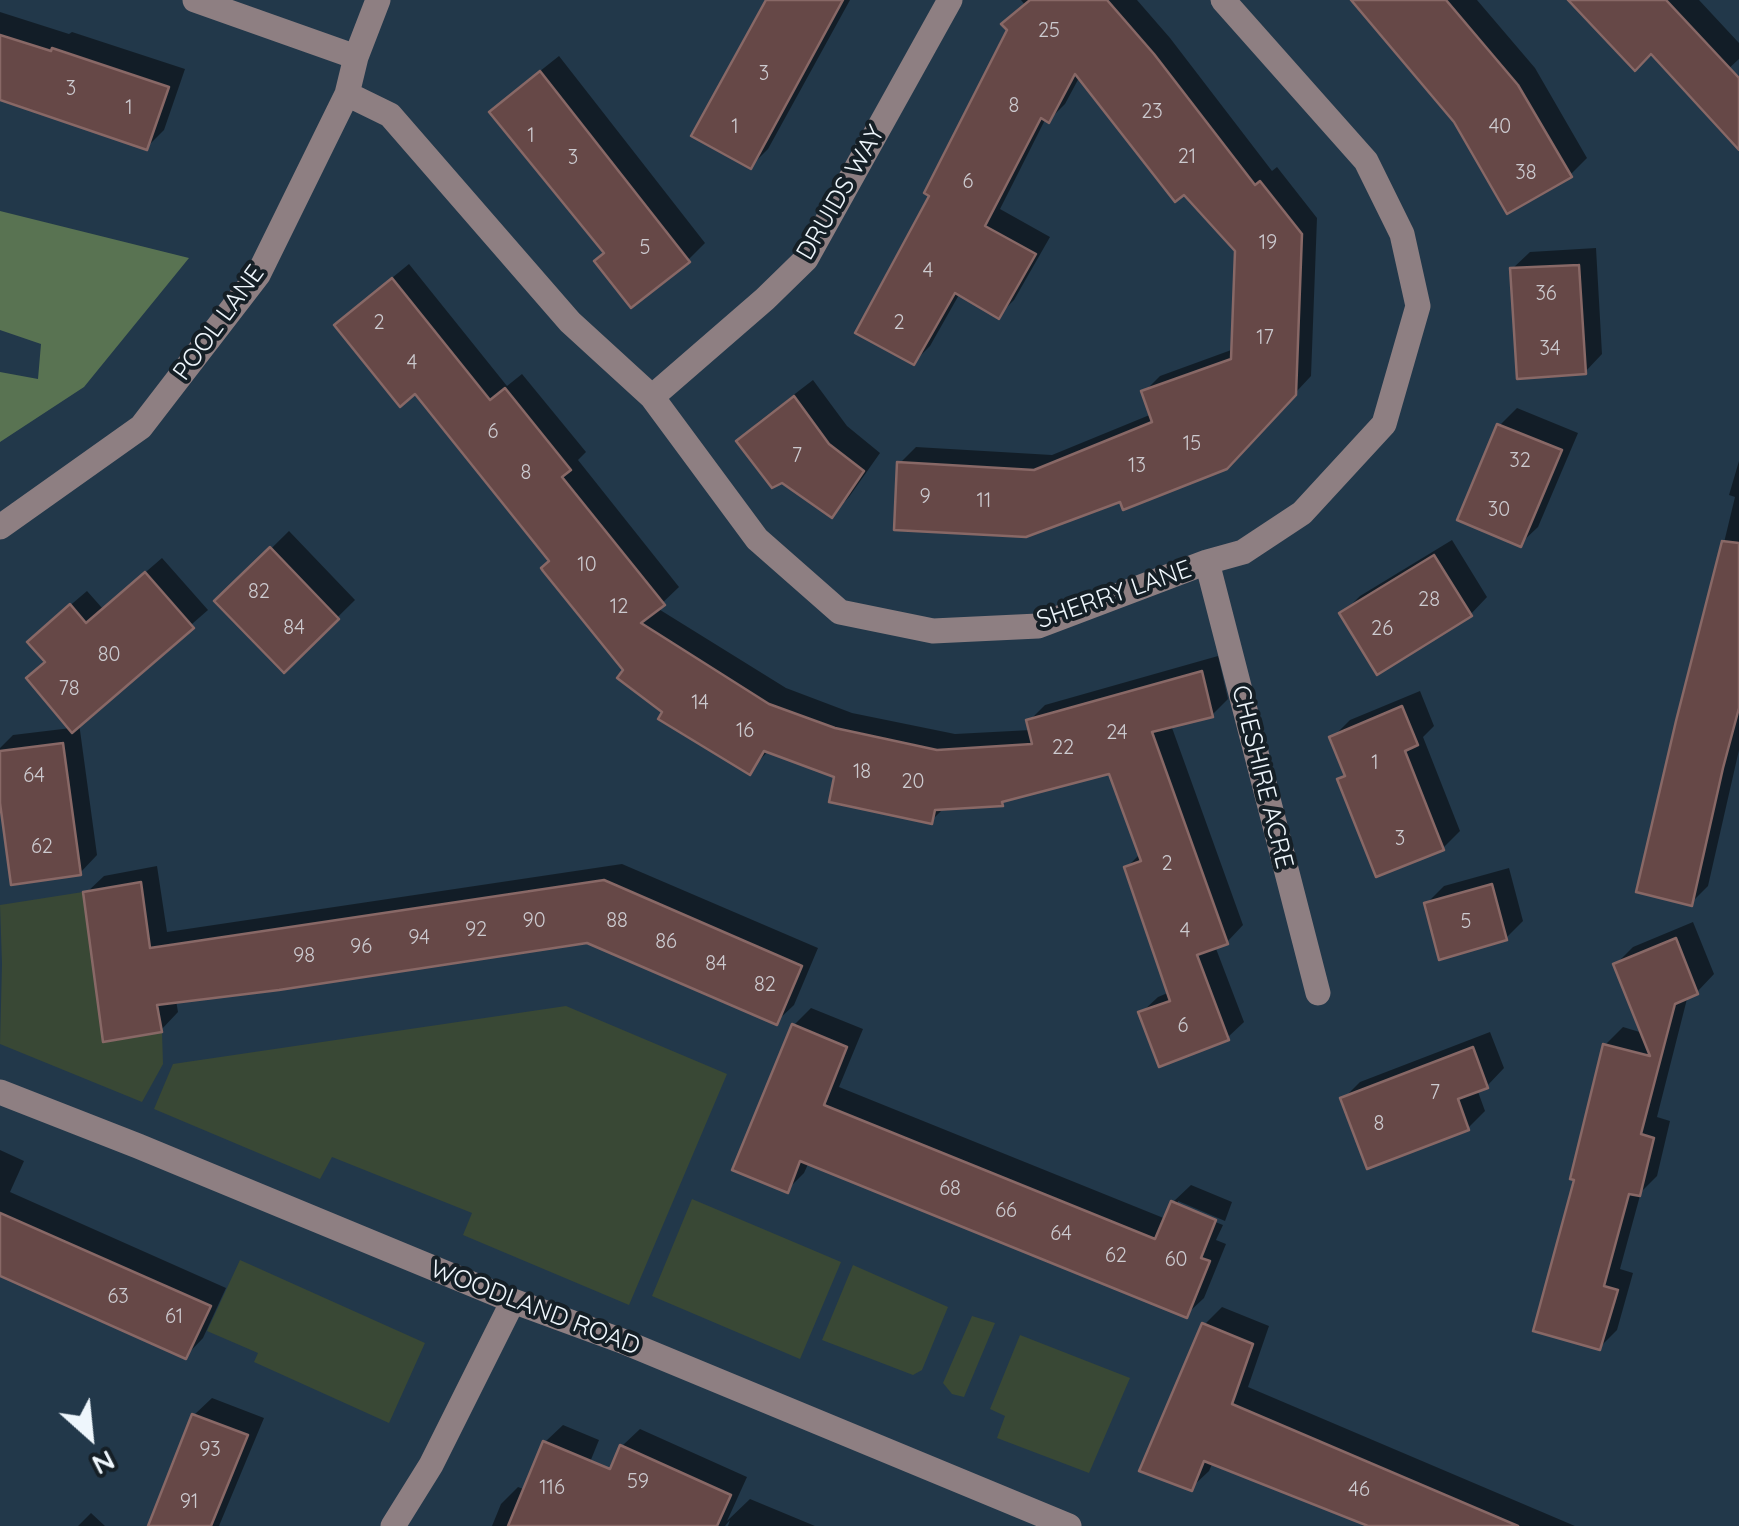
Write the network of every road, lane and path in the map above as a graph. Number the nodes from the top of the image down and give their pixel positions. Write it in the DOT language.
graph roads {
  1 [pos="195,0"];
  2 [pos="378,0"];
  3 [pos="950,0"];
  4 [pos="1223,0"];
  5 [pos="356,57"];
  6 [pos="347,94"];
  7 [pos="652,398"];
  8 [pos="0,528"];
  9 [pos="1207,562"];
  10 [pos="1318,992"];
  11 [pos="0,1092"];
  12 [pos="513,1301"];
  13 [pos="393,1526"];
  14 [pos="1069,1526"];
  1 -- 5 [label="street"];
  2 -- 5 [label="street, POOL LANE"];
  3 -- 7 [label="street, DRUIDS WAY"];
  4 -- 9 [label="street, SHERRY LANE"];
  5 -- 6 [label="street, POOL LANE"];
  6 -- 7 [label="street, SHERRY LANE"];
  6 -- 8 [label="street, POOL LANE"];
  7 -- 9 [label="street, SHERRY LANE"];
  9 -- 10 [label="street, CHESHIRE ACRE"];
  11 -- 12 [label="street, WOODLAND ROAD"];
  12 -- 13 [label="street"];
  12 -- 14 [label="street, WOODLAND ROAD"];
}
